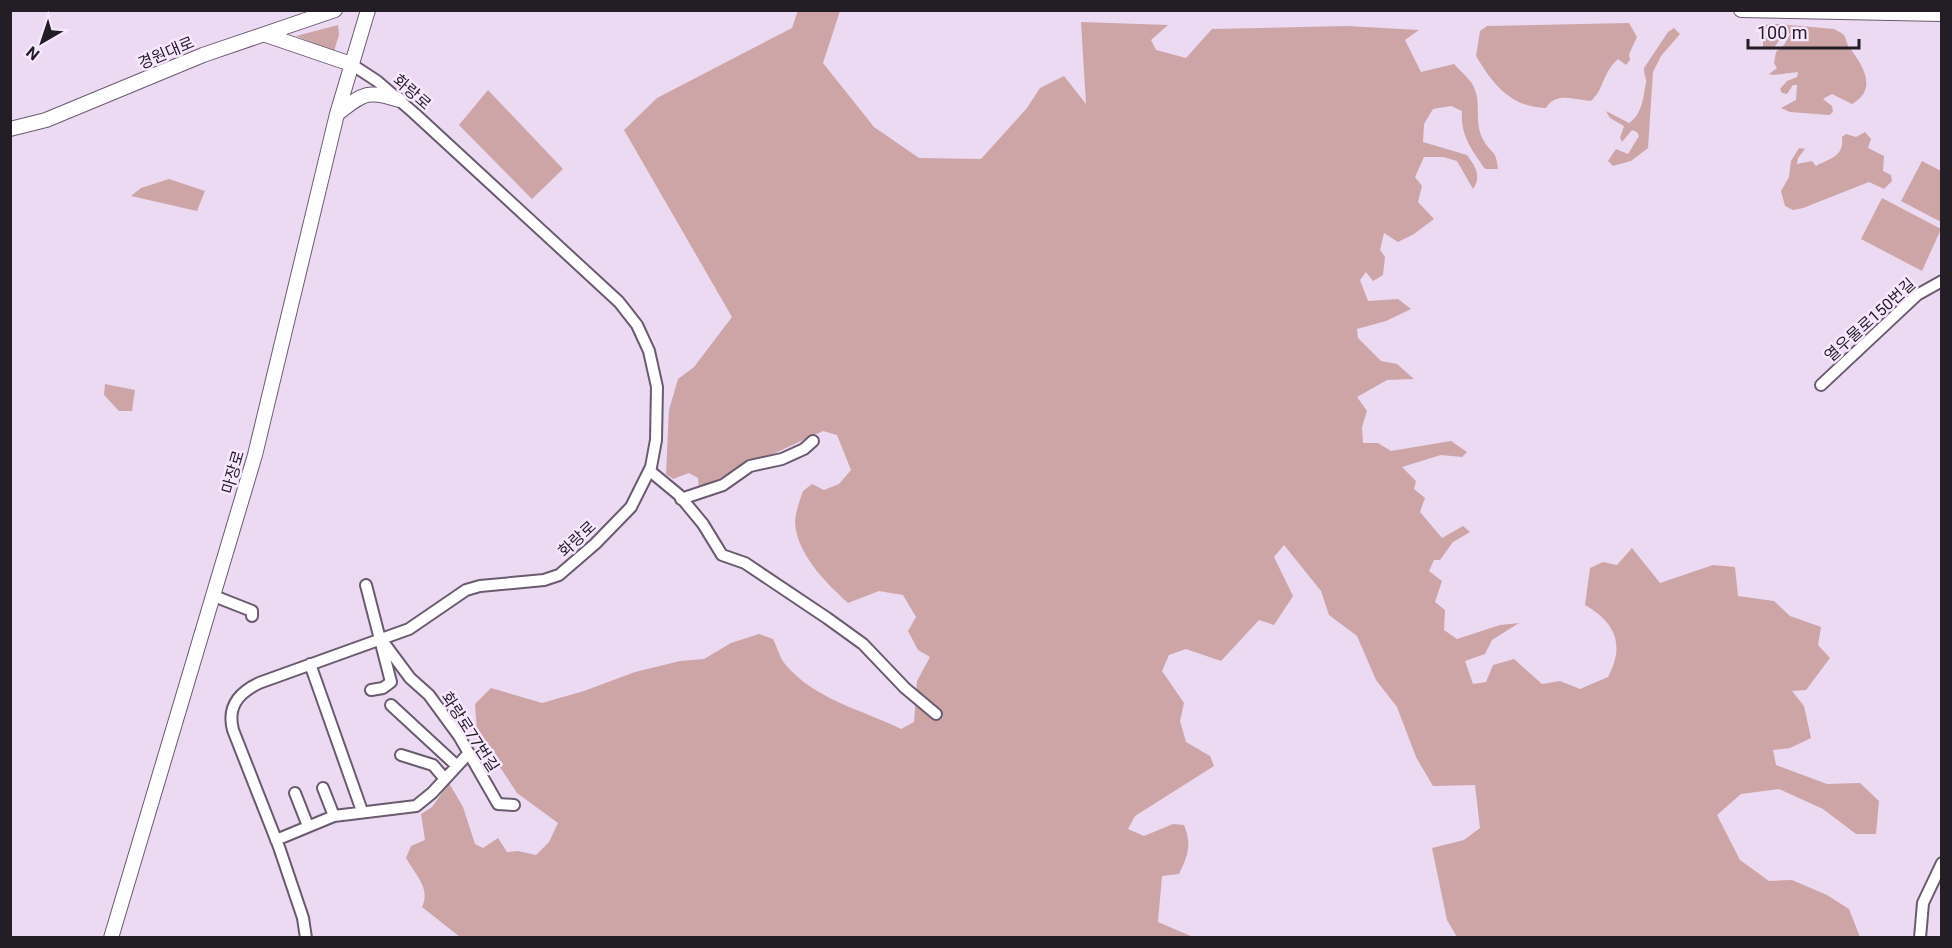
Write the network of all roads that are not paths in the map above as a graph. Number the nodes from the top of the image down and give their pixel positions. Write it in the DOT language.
graph roads {
  1 [pos="368,10"];
  2 [pos="1741,10"];
  3 [pos="331,11"];
  4 [pos="1941,14"];
  5 [pos="266,35"];
  6 [pos="351,64"];
  7 [pos="399,100"];
  8 [pos="337,114"];
  9 [pos="10,129"];
  10 [pos="1941,281"];
  11 [pos="1821,385"];
  12 [pos="813,441"];
  13 [pos="650,471"];
  14 [pos="681,499"];
  15 [pos="366,585"];
  16 [pos="214,596"];
  17 [pos="252,616"];
  18 [pos="381,639"];
  19 [pos="310,664"];
  20 [pos="370,690"];
  21 [pos="391,705"];
  22 [pos="936,714"];
  23 [pos="469,753"];
  24 [pos="400,755"];
  25 [pos="457,766"];
  26 [pos="445,779"];
  27 [pos="323,788"];
  28 [pos="295,793"];
  29 [pos="514,805"];
  30 [pos="362,811"];
  31 [pos="334,816"];
  32 [pos="308,826"];
  33 [pos="276,840"];
  34 [pos="1941,863"];
  35 [pos="111,938"];
  36 [pos="306,938"];
  37 [pos="1920,938"];
  1 -- 6 [label="main road, 마장로"];
  2 -- 4 [label="main road"];
  3 -- 5 [label="main road, 경원대로"];
  5 -- 6 [label="main road"];
  5 -- 9 [label="main road, 경원대로"];
  6 -- 7 [label="street, 화랑로"];
  6 -- 8 [label="main road, 마장로"];
  7 -- 8 [label="main road"];
  7 -- 13 [label="street, 화랑로"];
  8 -- 16 [label="main road, 마장로"];
  10 -- 11 [label="street, 열우물로150번길"];
  12 -- 14 [label="street"];
  13 -- 14 [label="street"];
  13 -- 18 [label="street, 화랑로"];
  14 -- 22 [label="street"];
  15 -- 18 [label="street"];
  16 -- 17 [label="street"];
  16 -- 35 [label="main road, 마장로"];
  18 -- 19 [label="street, 화랑로"];
  18 -- 20 [label="street"];
  18 -- 23 [label="street, 화랑로77번길"];
  19 -- 30 [label="street"];
  19 -- 33 [label="street, 화랑로"];
  21 -- 25 [label="street"];
  23 -- 25 [label="street"];
  23 -- 29 [label="street, 화랑로77번길"];
  24 -- 26 [label="street"];
  25 -- 26 [label="street"];
  26 -- 30 [label="street"];
  27 -- 31 [label="street"];
  28 -- 32 [label="street"];
  30 -- 31 [label="street"];
  31 -- 32 [label="street"];
  32 -- 33 [label="street"];
  33 -- 36 [label="street, 화랑로"];
  34 -- 37 [label="street"];
}
